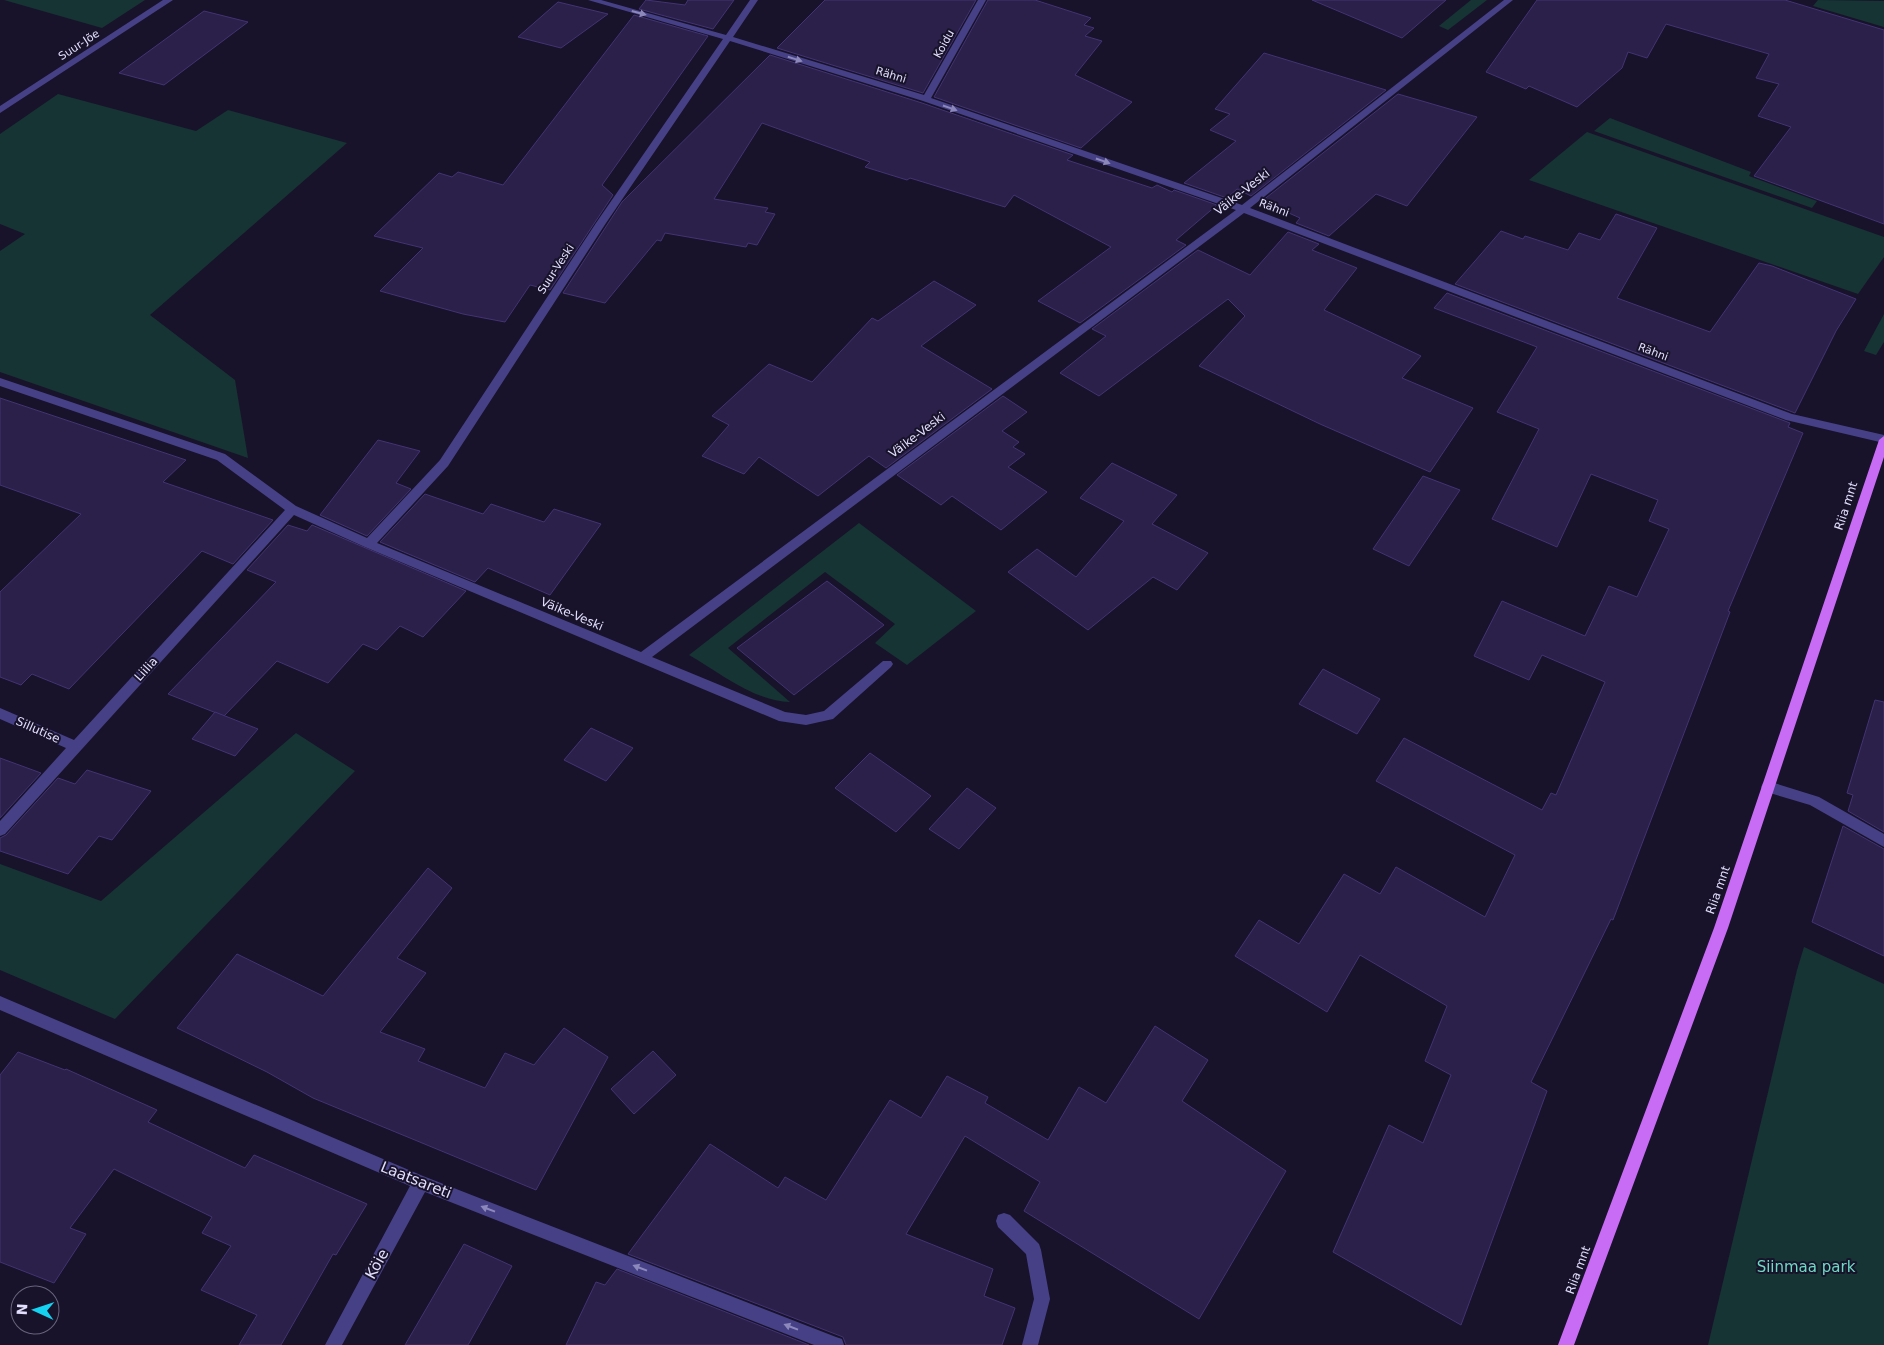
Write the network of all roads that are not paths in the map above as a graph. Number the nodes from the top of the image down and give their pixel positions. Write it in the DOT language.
graph roads {
  1 [pos="170,0"];
  2 [pos="592,0"];
  3 [pos="754,0"];
  4 [pos="982,0"];
  5 [pos="1509,0"];
  6 [pos="729,38"];
  7 [pos="926,99"];
  8 [pos="0,110"];
  9 [pos="1243,209"];
  10 [pos="0,382"];
  11 [pos="1884,440"];
  12 [pos="292,509"];
  13 [pos="369,544"];
  14 [pos="642,658"];
  15 [pos="887,664"];
  16 [pos="0,713"];
  17 [pos="76,747"];
  18 [pos="1768,787"];
  19 [pos="0,830"];
  20 [pos="1884,841"];
  21 [pos="0,1003"];
  22 [pos="421,1183"];
  23 [pos="1004,1221"];
  24 [pos="333,1345"];
  25 [pos="836,1345"];
  26 [pos="1030,1345"];
  27 [pos="1566,1345"];
  1 -- 8 [label="street, Suur-Jõe"];
  2 -- 6 [label="street, Rähni, one-way"];
  3 -- 6 [label="street, Suur-Veski"];
  4 -- 7 [label="street, Koidu"];
  5 -- 9 [label="street, Väike-Veski"];
  6 -- 7 [label="street, Rähni, one-way"];
  6 -- 13 [label="street, Suur-Veski"];
  7 -- 9 [label="street, Rähni, one-way"];
  9 -- 11 [label="street, Rähni"];
  9 -- 14 [label="street, Väike-Veski"];
  10 -- 12 [label="street, Väike-Veski"];
  11 -- 18 [label="main road, Riia mnt"];
  12 -- 13 [label="street, Väike-Veski"];
  12 -- 17 [label="street, Liilia"];
  13 -- 14 [label="street, Väike-Veski"];
  14 -- 15 [label="street"];
  16 -- 17 [label="street, Sillutise"];
  17 -- 19 [label="street, Liilia"];
  18 -- 20 [label="street"];
  18 -- 27 [label="main road, Riia mnt"];
  21 -- 22 [label="street, Laatsareti"];
  22 -- 24 [label="street, Köie"];
  25 -- 22 [label="street, Laatsareti, one-way"];
  23 -- 26 [label="street"];
}
